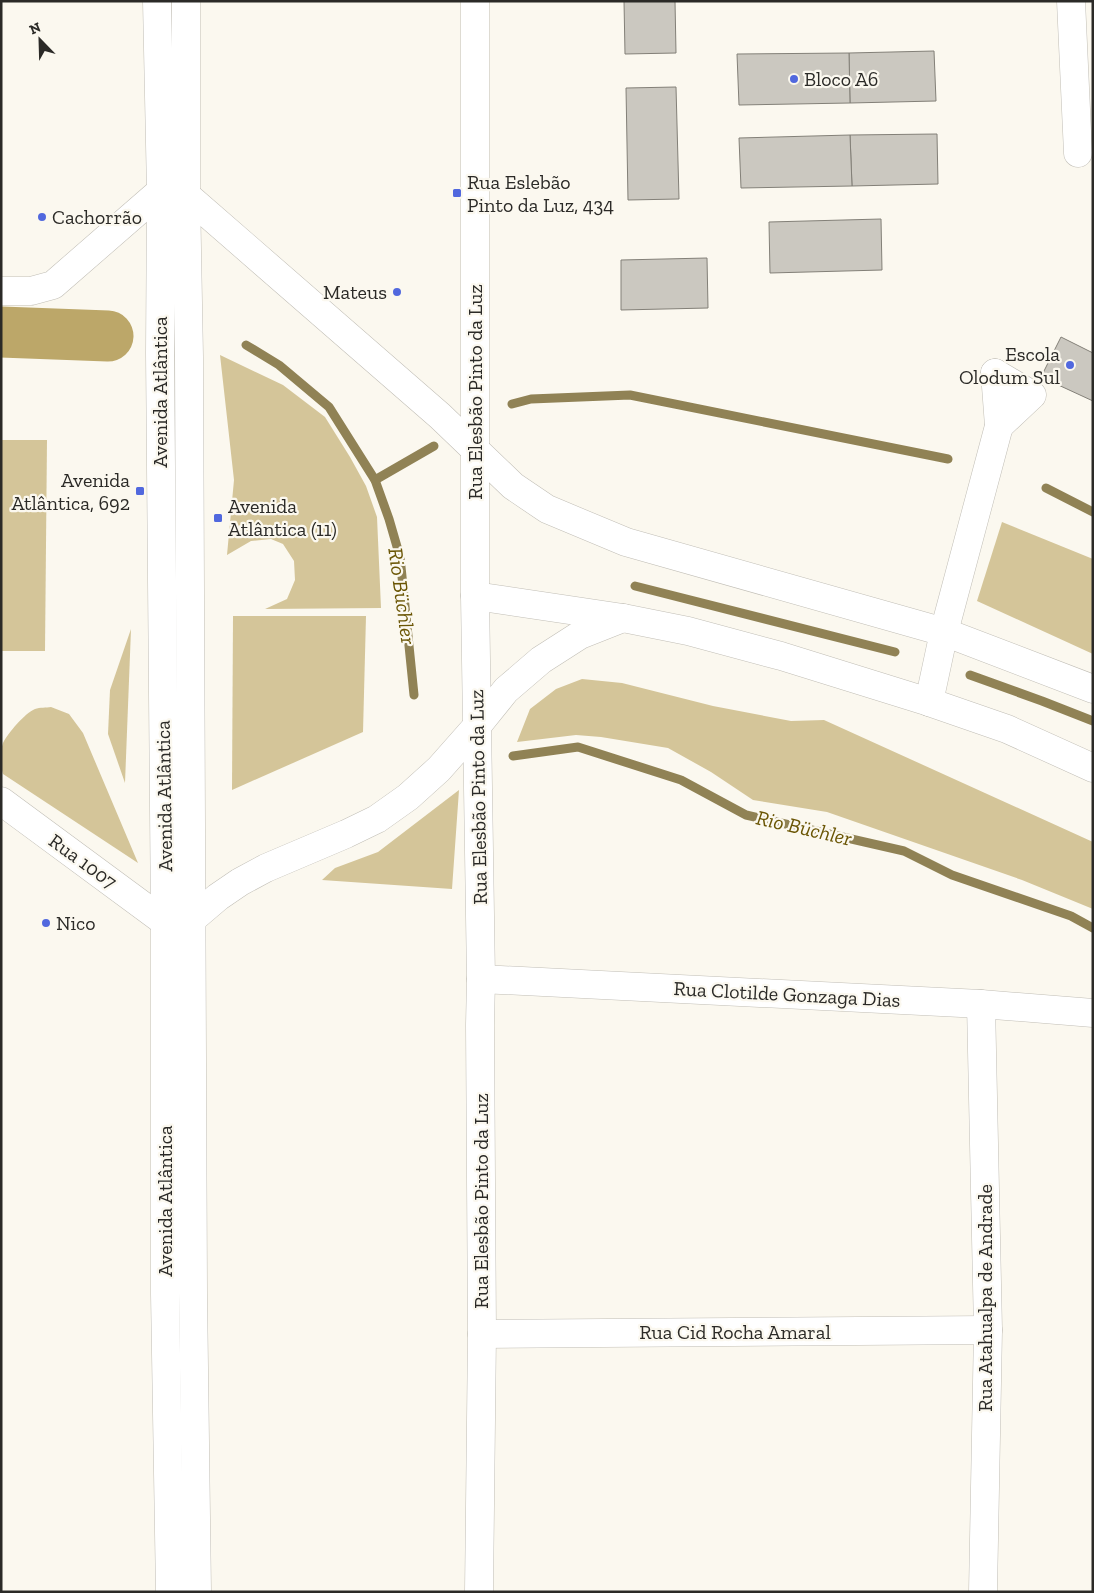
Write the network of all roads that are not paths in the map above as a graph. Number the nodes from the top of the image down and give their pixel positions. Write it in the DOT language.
graph roads {
  1 [pos="158,1"];
  2 [pos="186,1"];
  3 [pos="475,1"];
  4 [pos="1071,1"];
  5 [pos="1078,153"];
  6 [pos="174,193"];
  7 [pos="1,291"];
  8 [pos="999,426"];
  9 [pos="475,449"];
  10 [pos="475,596"];
  11 [pos="623,618"];
  12 [pos="944,632"];
  13 [pos="1093,689"];
  14 [pos="929,702"];
  15 [pos="477,726"];
  16 [pos="1093,768"];
  17 [pos="1,801"];
  18 [pos="178,921"];
  19 [pos="481,979"];
  20 [pos="981,1004"];
  21 [pos="1093,1013"];
  22 [pos="166,1294"];
  23 [pos="193,1294"];
  24 [pos="988,1330"];
  25 [pos="482,1334"];
  26 [pos="170,1592"];
  27 [pos="197,1592"];
  28 [pos="479,1592"];
  29 [pos="983,1592"];
  1 -- 6 [label="street, Avenida Atlântica"];
  2 -- 6 [label="street, Avenida Atlântica"];
  3 -- 9 [label="street, Rua Elesbão Pinto da Luz"];
  4 -- 5 [label="street"];
  6 -- 7 [label="street"];
  6 -- 9 [label="street"];
  6 -- 18 [label="street, Avenida Atlântica"];
  8 -- 8 [label="street"];
  8 -- 12 [label="street"];
  9 -- 10 [label="street, Rua Elesbão Pinto da Luz"];
  9 -- 12 [label="street"];
  10 -- 11 [label="street"];
  10 -- 15 [label="street, Rua Elesbão Pinto da Luz"];
  11 -- 14 [label="street"];
  11 -- 15 [label="street"];
  12 -- 13 [label="street"];
  12 -- 14 [label="street"];
  14 -- 16 [label="street"];
  15 -- 18 [label="street"];
  15 -- 19 [label="street, Rua Elesbão Pinto da Luz"];
  17 -- 18 [label="street, Rua 1007"];
  18 -- 22 [label="street, Avenida Atlântica"];
  18 -- 23 [label="street, Avenida Atlântica"];
  19 -- 20 [label="street, Rua Clotilde Gonzaga Dias"];
  19 -- 25 [label="street, Rua Elesbão Pinto da Luz"];
  20 -- 21 [label="street, Rua Clotilde Gonzaga Dias"];
  20 -- 24 [label="street, Rua Atahualpa de Andrade"];
  22 -- 23 [label="street"];
  22 -- 26 [label="street, Avenida Atlântica"];
  23 -- 27 [label="street, Avenida Atlântica"];
  24 -- 25 [label="street, Rua Cid Rocha Amaral"];
  24 -- 29 [label="street, Rua Atahualpa de Andrade"];
  25 -- 28 [label="street, Rua Elesbão Pinto da Luz"];
}
